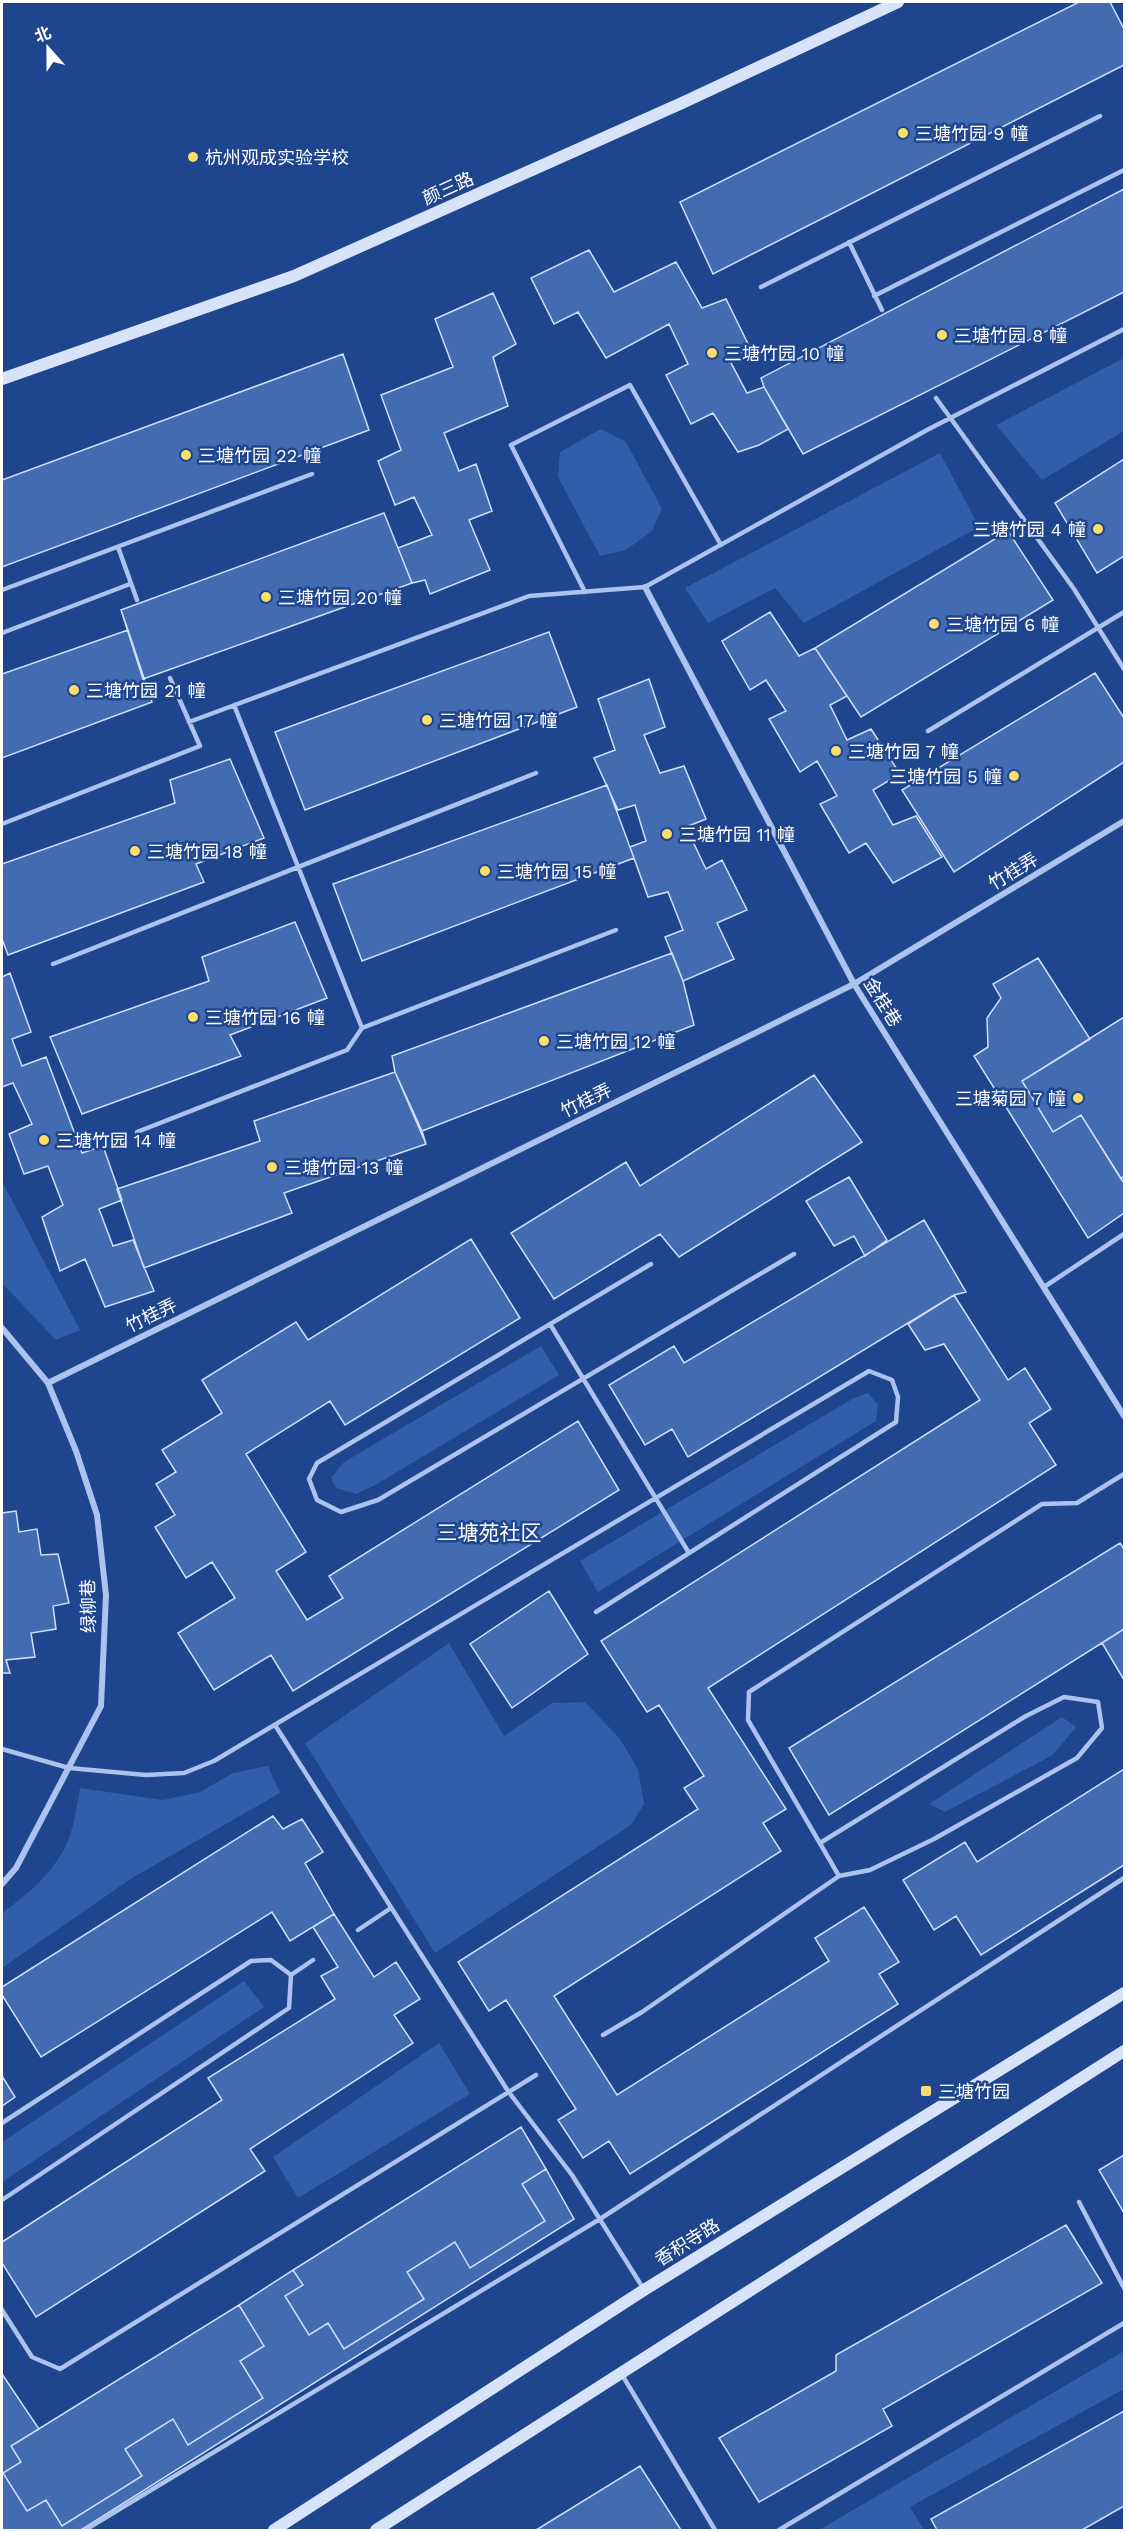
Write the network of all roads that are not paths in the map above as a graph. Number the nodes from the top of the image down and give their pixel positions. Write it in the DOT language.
graph roads {
  1 [pos="898,2"];
  2 [pos="1100,116"];
  3 [pos="1125,170"];
  4 [pos="849,242"];
  5 [pos="761,287"];
  6 [pos="874,296"];
  7 [pos="882,310"];
  8 [pos="1125,329"];
  9 [pos="2,379"];
  10 [pos="936,398"];
  11 [pos="950,419"];
  12 [pos="312,474"];
  13 [pos="721,544"];
  14 [pos="118,547"];
  15 [pos="130,584"];
  16 [pos="645,587"];
  17 [pos="2,590"];
  18 [pos="585,592"];
  19 [pos="137,600"];
  20 [pos="1125,612"];
  21 [pos="1098,628"];
  22 [pos="2,633"];
  23 [pos="1125,669"];
  24 [pos="170,678"];
  25 [pos="234,705"];
  26 [pos="189,722"];
  27 [pos="928,731"];
  28 [pos="536,773"];
  29 [pos="1125,820"];
  30 [pos="2,824"];
  31 [pos="298,867"];
  32 [pos="616,930"];
  33 [pos="53,964"];
  34 [pos="854,984"];
  35 [pos="362,1028"];
  36 [pos="137,1132"];
  37 [pos="1125,1234"];
  38 [pos="794,1254"];
  39 [pos="651,1264"];
  40 [pos="1044,1287"];
  41 [pos="550,1324"];
  42 [pos="2,1328"];
  43 [pos="582,1380"];
  44 [pos="48,1383"];
  45 [pos="1125,1416"];
  46 [pos="1125,1474"];
  47 [pos="656,1498"];
  48 [pos="689,1553"];
  49 [pos="596,1612"];
  50 [pos="275,1725"];
  51 [pos="2,1749"];
  52 [pos="69,1768"];
  53 [pos="820,1843"];
  54 [pos="839,1876"];
  55 [pos="1125,1878"];
  56 [pos="2,1884"];
  57 [pos="391,1908"];
  58 [pos="358,1930"];
  59 [pos="313,1960"];
  60 [pos="291,1975"];
  61 [pos="1125,1993"];
  62 [pos="603,2035"];
  63 [pos="1125,2052"];
  64 [pos="536,2075"];
  65 [pos="508,2091"];
  66 [pos="2,2123"];
  67 [pos="2,2199"];
  68 [pos="1079,2202"];
  69 [pos="600,2219"];
  70 [pos="1125,2288"];
  71 [pos="644,2290"];
  72 [pos="2,2310"];
  73 [pos="1125,2323"];
  74 [pos="621,2373"];
  75 [pos="85,2530"];
  76 [pos="274,2530"];
  77 [pos="376,2530"];
  78 [pos="715,2530"];
  79 [pos="779,2530"];
  1 -- 9 [label="main road, 颜三路"];
  2 -- 4 [label="lane"];
  3 -- 6 [label="lane"];
  4 -- 5 [label="lane"];
  4 -- 6 [label="lane"];
  6 -- 7 [label="lane"];
  8 -- 11 [label="lane"];
  10 -- 11 [label="lane"];
  11 -- 13 [label="lane"];
  11 -- 21 [label="lane"];
  12 -- 14 [label="lane"];
  13 -- 16 [label="lane"];
  13 -- 18 [label="lane"];
  14 -- 15 [label="lane"];
  14 -- 17 [label="lane"];
  15 -- 19 [label="lane"];
  15 -- 22 [label="lane"];
  16 -- 18 [label="lane"];
  16 -- 34 [label="street, 金桂巷"];
  18 -- 25 [label="lane"];
  20 -- 21 [label="lane"];
  21 -- 23 [label="lane"];
  21 -- 27 [label="lane"];
  24 -- 26 [label="lane"];
  25 -- 26 [label="lane"];
  25 -- 31 [label="lane"];
  26 -- 30 [label="lane"];
  28 -- 31 [label="lane"];
  29 -- 34 [label="street, 竹桂弄"];
  31 -- 33 [label="lane"];
  31 -- 35 [label="lane"];
  32 -- 35 [label="lane"];
  34 -- 40 [label="street, 金桂巷"];
  34 -- 44 [label="street, 竹桂弄"];
  35 -- 36 [label="lane"];
  37 -- 40 [label="lane"];
  38 -- 43 [label="lane"];
  39 -- 41 [label="lane"];
  40 -- 45 [label="street, 金桂巷"];
  41 -- 43 [label="lane"];
  41 -- 43 [label="lane"];
  42 -- 44 [label="street, 绿柳巷"];
  43 -- 47 [label="lane"];
  44 -- 52 [label="street, 绿柳巷"];
  46 -- 53 [label="lane"];
  47 -- 48 [label="lane"];
  47 -- 48 [label="lane"];
  47 -- 50 [label="lane"];
  48 -- 49 [label="lane"];
  50 -- 52 [label="lane"];
  50 -- 57 [label="lane"];
  51 -- 52 [label="lane"];
  52 -- 56 [label="street, 绿柳巷"];
  53 -- 54 [label="lane"];
  53 -- 54 [label="lane"];
  54 -- 62 [label="lane"];
  55 -- 69 [label="lane"];
  57 -- 58 [label="lane"];
  57 -- 65 [label="lane"];
  59 -- 60 [label="lane"];
  60 -- 66 [label="lane"];
  60 -- 67 [label="lane"];
  61 -- 71 [label="main road, 香积寺路"];
  63 -- 74 [label="main road"];
  64 -- 65 [label="lane"];
  65 -- 69 [label="lane"];
  65 -- 72 [label="lane"];
  68 -- 70 [label="lane"];
  69 -- 71 [label="lane"];
  69 -- 75 [label="lane"];
  71 -- 76 [label="main road, 香积寺路"];
  73 -- 79 [label="lane"];
  74 -- 77 [label="main road"];
  74 -- 78 [label="lane"];
}
